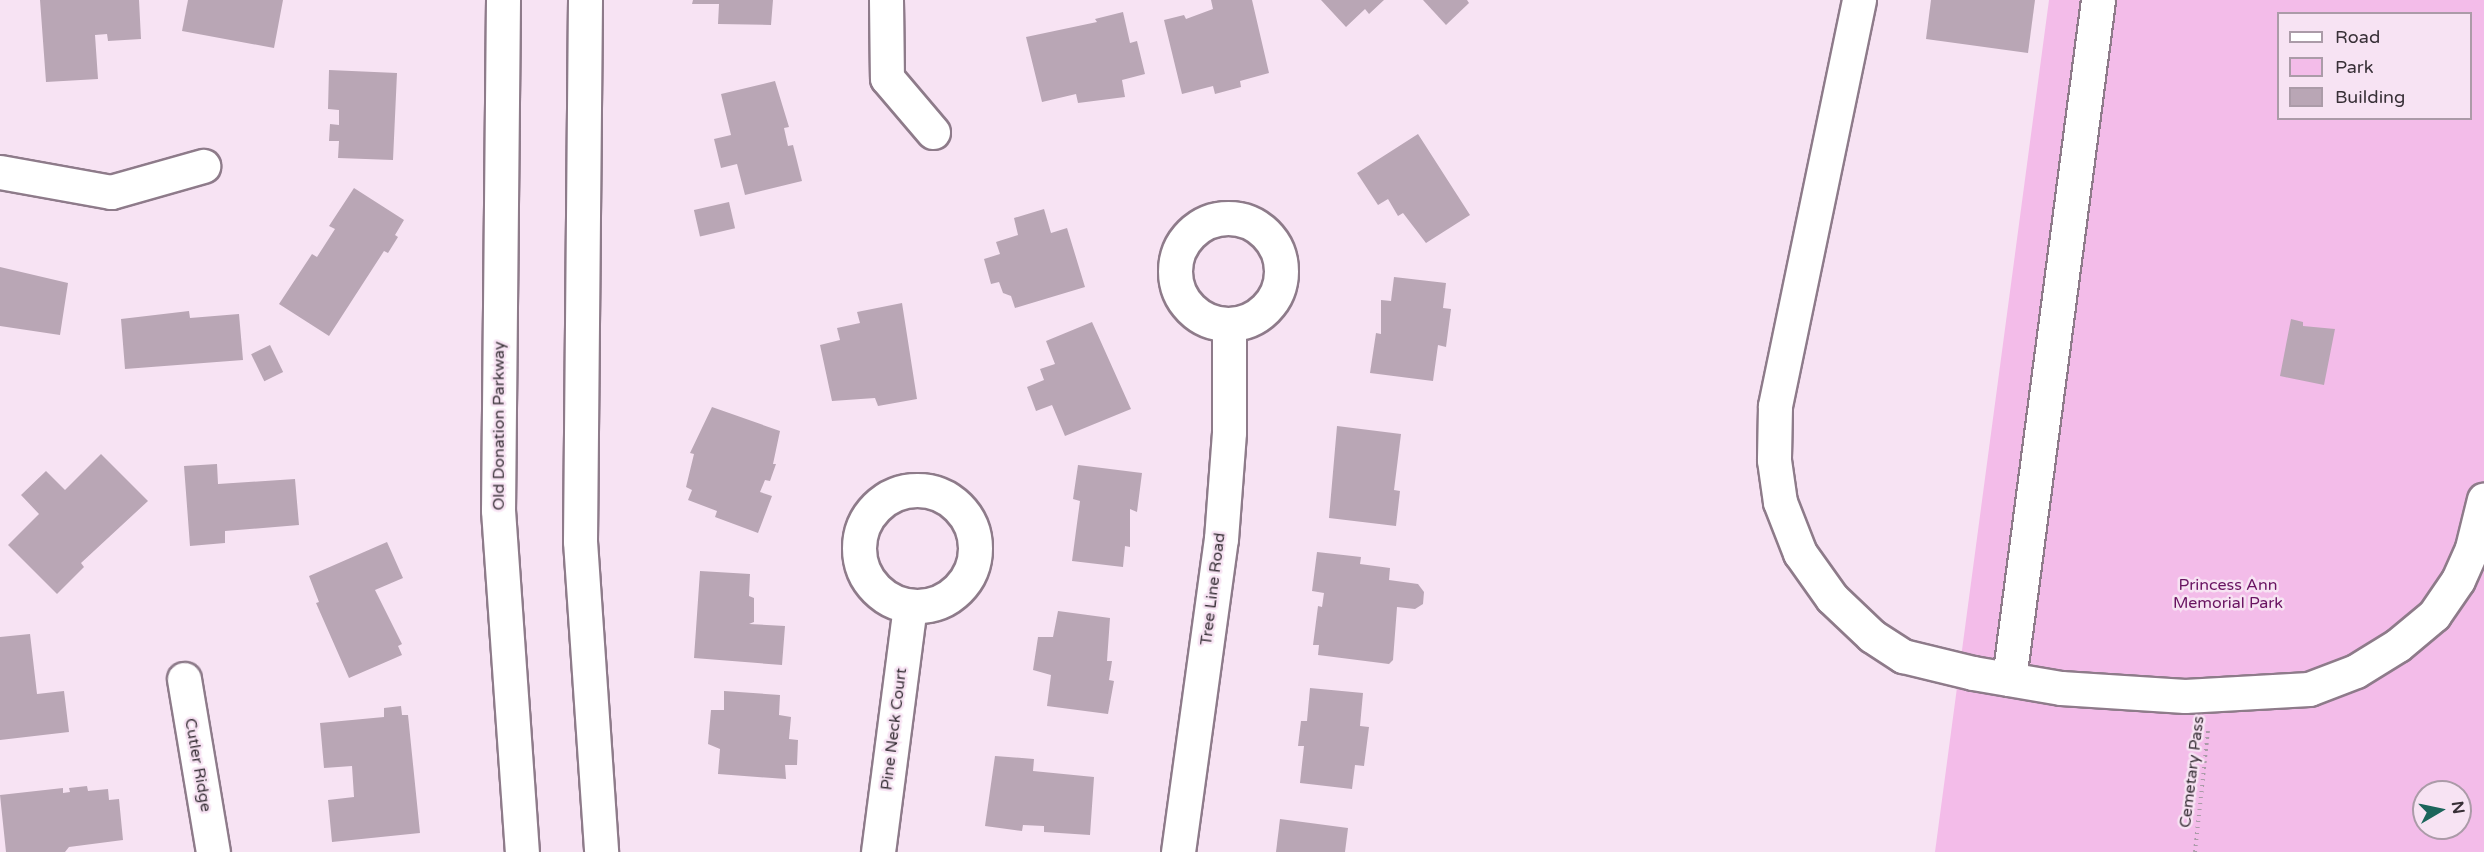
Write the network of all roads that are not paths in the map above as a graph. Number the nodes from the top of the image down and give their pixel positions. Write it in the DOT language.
graph roads {
  1 [pos="503,0"];
  2 [pos="585,0"];
  3 [pos="886,0"];
  4 [pos="1859,0"];
  5 [pos="2097,0"];
  6 [pos="933,132"];
  7 [pos="202,166"];
  8 [pos="0,172"];
  9 [pos="1228,324"];
  10 [pos="2483,510"];
  11 [pos="910,607"];
  12 [pos="184,679"];
  13 [pos="2009,680"];
  14 [pos="213,852"];
  15 [pos="522,852"];
  16 [pos="601,852"];
  17 [pos="878,852"];
  18 [pos="1178,852"];
  1 -- 15 [label="street, Old Donation Parkway"];
  2 -- 16 [label="street"];
  3 -- 6 [label="street"];
  4 -- 13 [label="street"];
  5 -- 13 [label="street"];
  7 -- 8 [label="street"];
  9 -- 18 [label="street, Tree Line Road"];
  10 -- 13 [label="street"];
  11 -- 17 [label="street, Pine Neck Court"];
  12 -- 14 [label="street, Cutler Ridge"];
}
